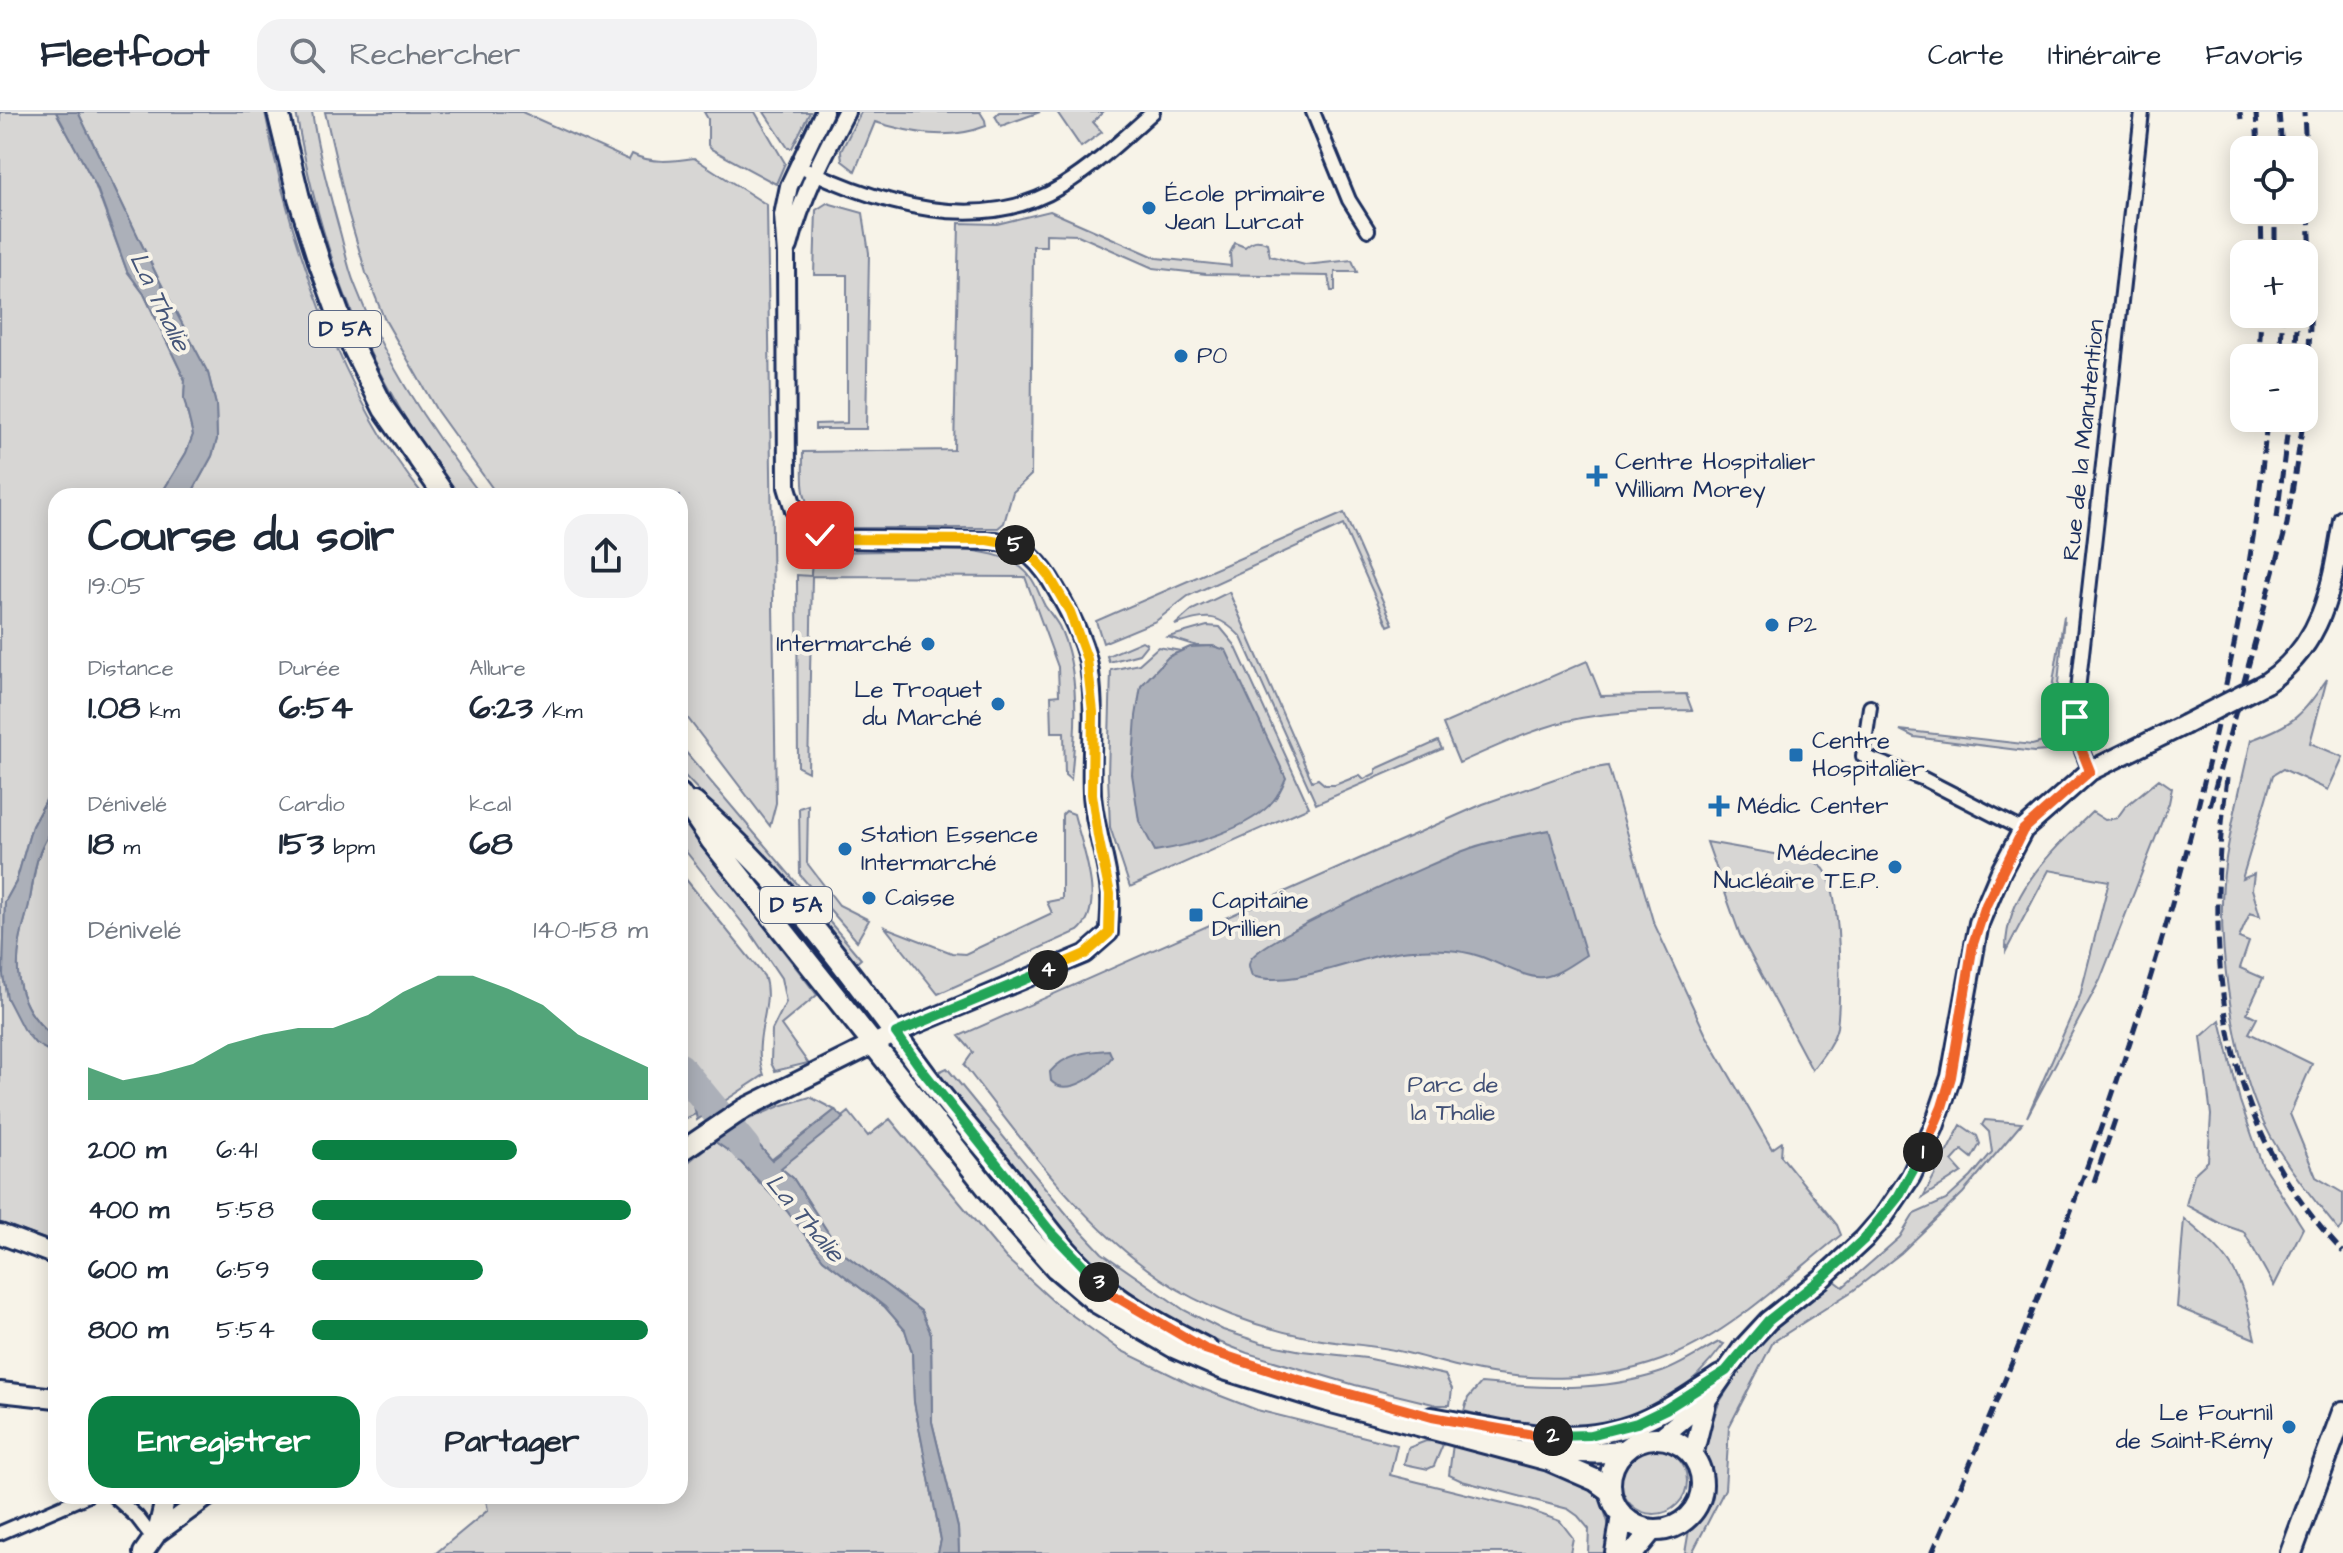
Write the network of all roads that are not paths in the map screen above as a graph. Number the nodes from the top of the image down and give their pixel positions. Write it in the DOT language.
graph roads {
  1 [pos="278,112"];
  2 [pos="286,112"];
  3 [pos="824,112"];
  4 [pos="846,112"];
  5 [pos="1153,112"];
  6 [pos="1313,112"];
  7 [pos="2142,112"];
  8 [pos="288,143"];
  9 [pos="806,169"];
  10 [pos="1368,230"];
  11 [pos="439,488"];
  12 [pos="2343,520"];
  13 [pos="1870,707"];
  14 [pos="2090,771"];
  15 [pos="688,798"];
  16 [pos="688,804"];
  17 [pos="2023,830"];
  18 [pos="896,1033"];
  19 [pos="874,1044"];
  20 [pos="688,1147"];
  21 [pos="0,1234"];
  22 [pos="48,1252"];
  23 [pos="1726,1371"];
  24 [pos="0,1392"];
  25 [pos="48,1397"];
  26 [pos="1707,1399"];
  27 [pos="2343,1412"];
  28 [pos="1432,1417"];
  29 [pos="1660,1438"];
  30 [pos="1624,1451"];
  31 [pos="1693,1456"];
  32 [pos="1610,1491"];
  33 [pos="67,1504"];
  34 [pos="123,1504"];
  35 [pos="164,1504"];
  36 [pos="183,1504"];
  37 [pos="198,1504"];
  38 [pos="1622,1515"];
  39 [pos="1652,1530"];
  40 [pos="0,1533"];
  41 [pos="156,1537"];
  42 [pos="1616,1553"];
  43 [pos="1633,1553"];
  44 [pos="2291,1553"];
  1 -- 8 [label="main road, D 5A"];
  2 -- 8 [label="main road, D 5A"];
  3 -- 9 [label="street"];
  4 -- 9 [label="street"];
  5 -- 9 [label="street"];
  6 -- 10 [label="street"];
  7 -- 14 [label="street, Rue de la Manutention"];
  8 -- 11 [label="main road, D 5A"];
  9 -- 18 [label="street"];
  12 -- 14 [label="main road, bridge"];
  13 -- 17 [label="street"];
  14 -- 17 [label="main road"];
  15 -- 18 [label="main road, D 5A"];
  16 -- 19 [label="main road, D 5A"];
  17 -- 23 [label="main road"];
  18 -- 19 [label="main road"];
  18 -- 28 [label="main road, D 5A"];
  19 -- 20 [label="main road"];
  19 -- 32 [label="main road, D 5A"];
  21 -- 22 [label="main road"];
  23 -- 26 [label="main road"];
  23 -- 28 [label="main road"];
  24 -- 25 [label="main road"];
  26 -- 29 [label="main road"];
  26 -- 31 [label="main road"];
  27 -- 44 [label="main road"];
  28 -- 30 [label="main road, D 5A"];
  29 -- 30 [label="main road"];
  29 -- 31 [label="main road"];
  30 -- 32 [label="main road"];
  31 -- 39 [label="main road"];
  32 -- 38 [label="main road"];
  33 -- 40 [label="street"];
  34 -- 41 [label="street"];
  35 -- 41 [label="main road"];
  36 -- 41 [label="main road"];
  37 -- 41 [label="main road"];
  38 -- 39 [label="main road"];
  38 -- 42 [label="main road"];
  39 -- 43 [label="main road"];
}
